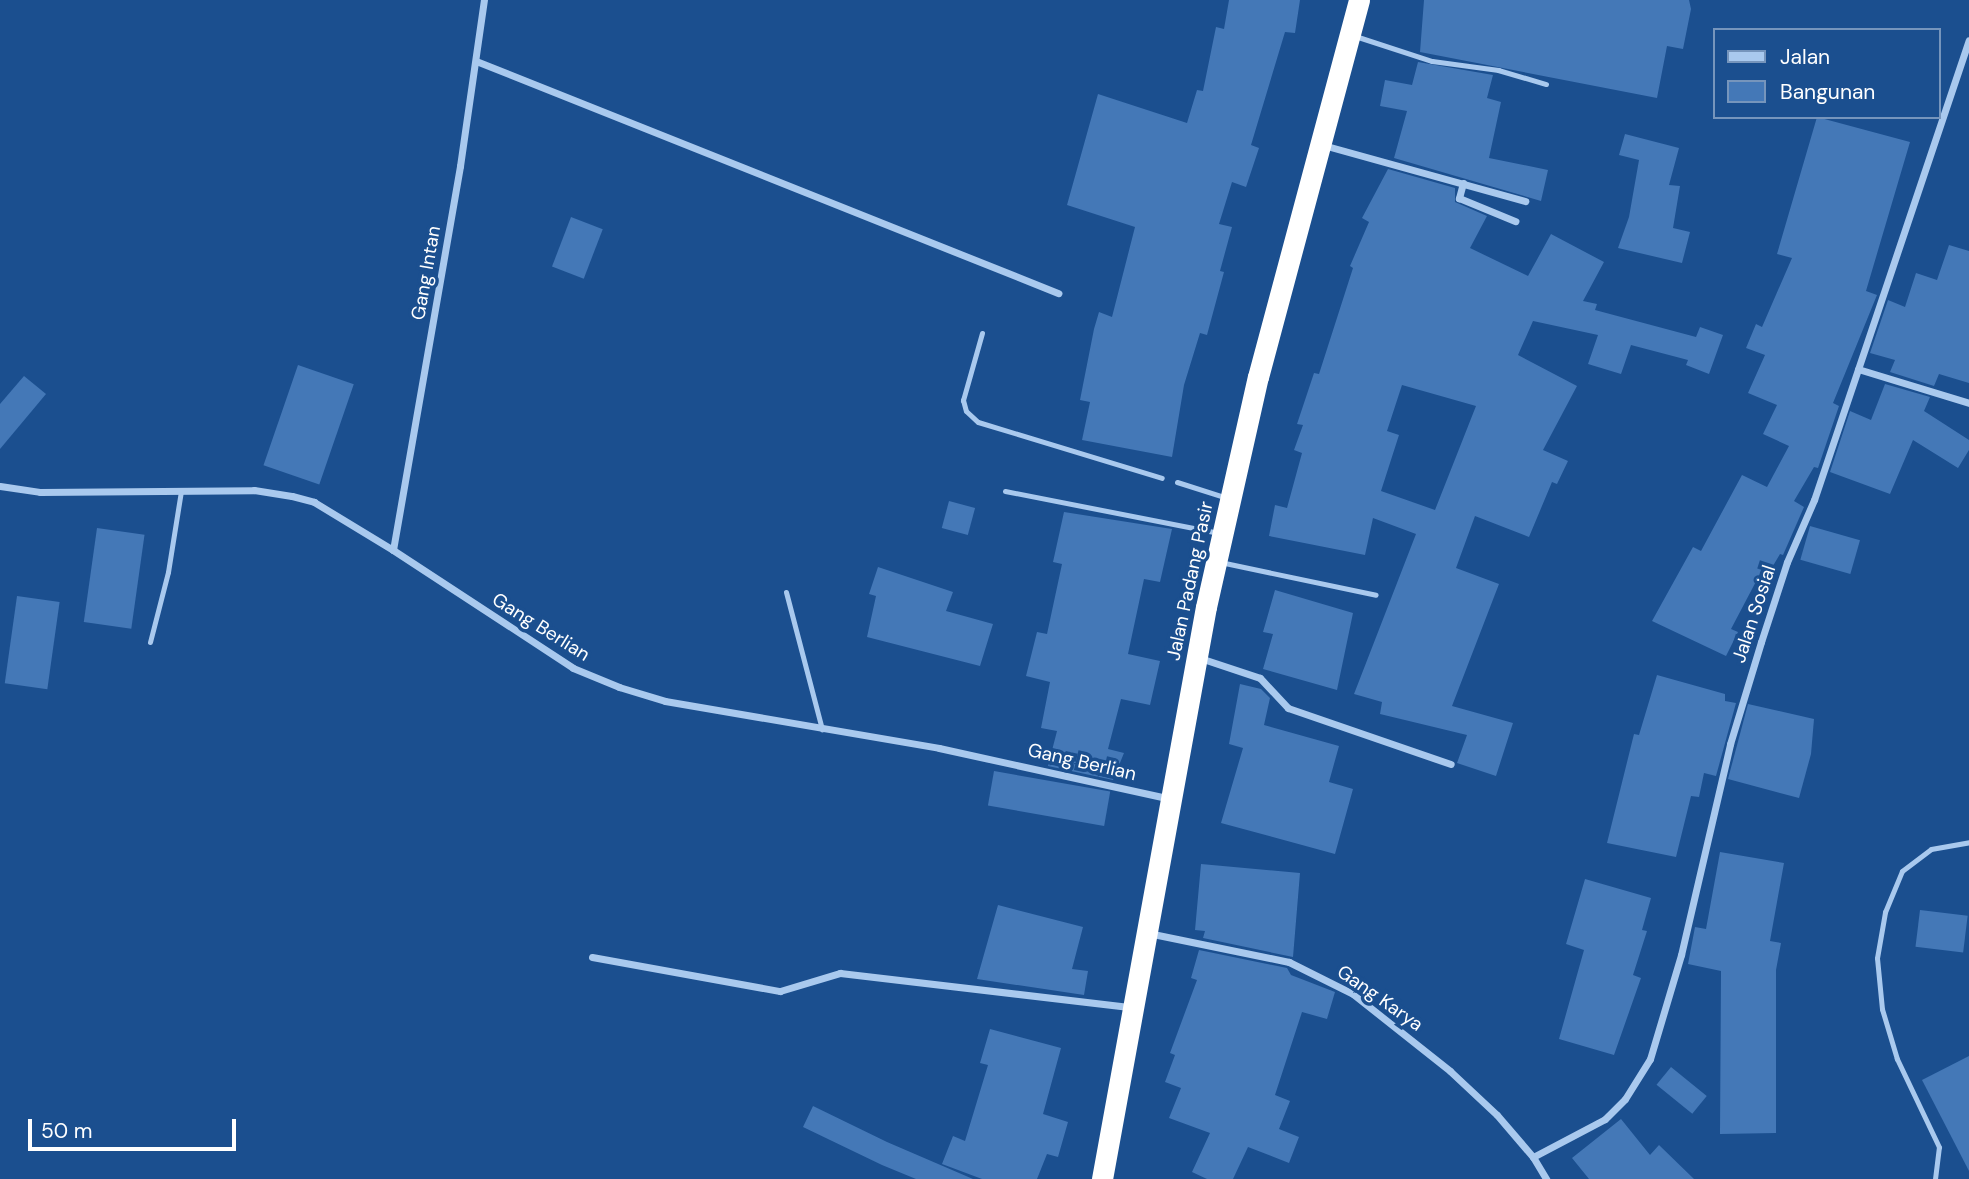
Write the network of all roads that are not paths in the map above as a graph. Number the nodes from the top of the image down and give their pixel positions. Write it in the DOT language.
graph roads {
  1 [pos="484,0"];
  2 [pos="1359,0"];
  3 [pos="1349,34"];
  4 [pos="1969,40"];
  5 [pos="475,61"];
  6 [pos="1546,85"];
  7 [pos="1322,145"];
  8 [pos="1463,183"];
  9 [pos="1525,201"];
  10 [pos="1515,221"];
  11 [pos="1058,293"];
  12 [pos="982,333"];
  13 [pos="1858,369"];
  14 [pos="1969,403"];
  15 [pos="1161,478"];
  16 [pos="1177,482"];
  17 [pos="0,486"];
  18 [pos="181,491"];
  19 [pos="1005,491"];
  20 [pos="1230,500"];
  21 [pos="1223,534"];
  22 [pos="393,550"];
  23 [pos="1216,561"];
  24 [pos="786,592"];
  25 [pos="1376,595"];
  26 [pos="150,642"];
  27 [pos="1196,657"];
  28 [pos="822,729"];
  29 [pos="1451,764"];
  30 [pos="1168,798"];
  31 [pos="1969,842"];
  32 [pos="1144,932"];
  33 [pos="592,957"];
  34 [pos="1131,1007"];
  35 [pos="1533,1157"];
  36 [pos="1102,1179"];
  37 [pos="1546,1179"];
  38 [pos="1935,1179"];
  1 -- 5 [label="street, Gang Intan"];
  2 -- 3 [label="highway, Jalan Padang Pasir"];
  3 -- 6 [label="lane"];
  3 -- 7 [label="highway, Jalan Padang Pasir"];
  4 -- 13 [label="street, Jalan Sosial"];
  5 -- 11 [label="street"];
  5 -- 22 [label="street, Gang Intan"];
  7 -- 8 [label="street"];
  7 -- 20 [label="highway, Jalan Padang Pasir"];
  8 -- 9 [label="street"];
  8 -- 10 [label="street"];
  12 -- 15 [label="lane"];
  13 -- 14 [label="street"];
  13 -- 35 [label="street, Jalan Sosial"];
  16 -- 20 [label="lane"];
  17 -- 18 [label="street, Gang Berlian"];
  18 -- 22 [label="street, Gang Berlian"];
  18 -- 26 [label="lane"];
  19 -- 21 [label="lane"];
  20 -- 21 [label="highway, Jalan Padang Pasir"];
  21 -- 23 [label="highway, Jalan Padang Pasir"];
  22 -- 28 [label="street, Gang Berlian"];
  23 -- 25 [label="lane"];
  23 -- 27 [label="highway, Jalan Padang Pasir"];
  24 -- 28 [label="lane"];
  27 -- 29 [label="street"];
  27 -- 30 [label="highway, Jalan Padang Pasir"];
  28 -- 30 [label="street, Gang Berlian"];
  30 -- 32 [label="highway, Jalan Padang Pasir"];
  31 -- 38 [label="lane"];
  32 -- 34 [label="highway, Jalan Padang Pasir"];
  32 -- 35 [label="street, Gang Karya"];
  33 -- 34 [label="street"];
  34 -- 36 [label="highway, Jalan Padang Pasir"];
  35 -- 37 [label="street, Gang Karya"];
}
